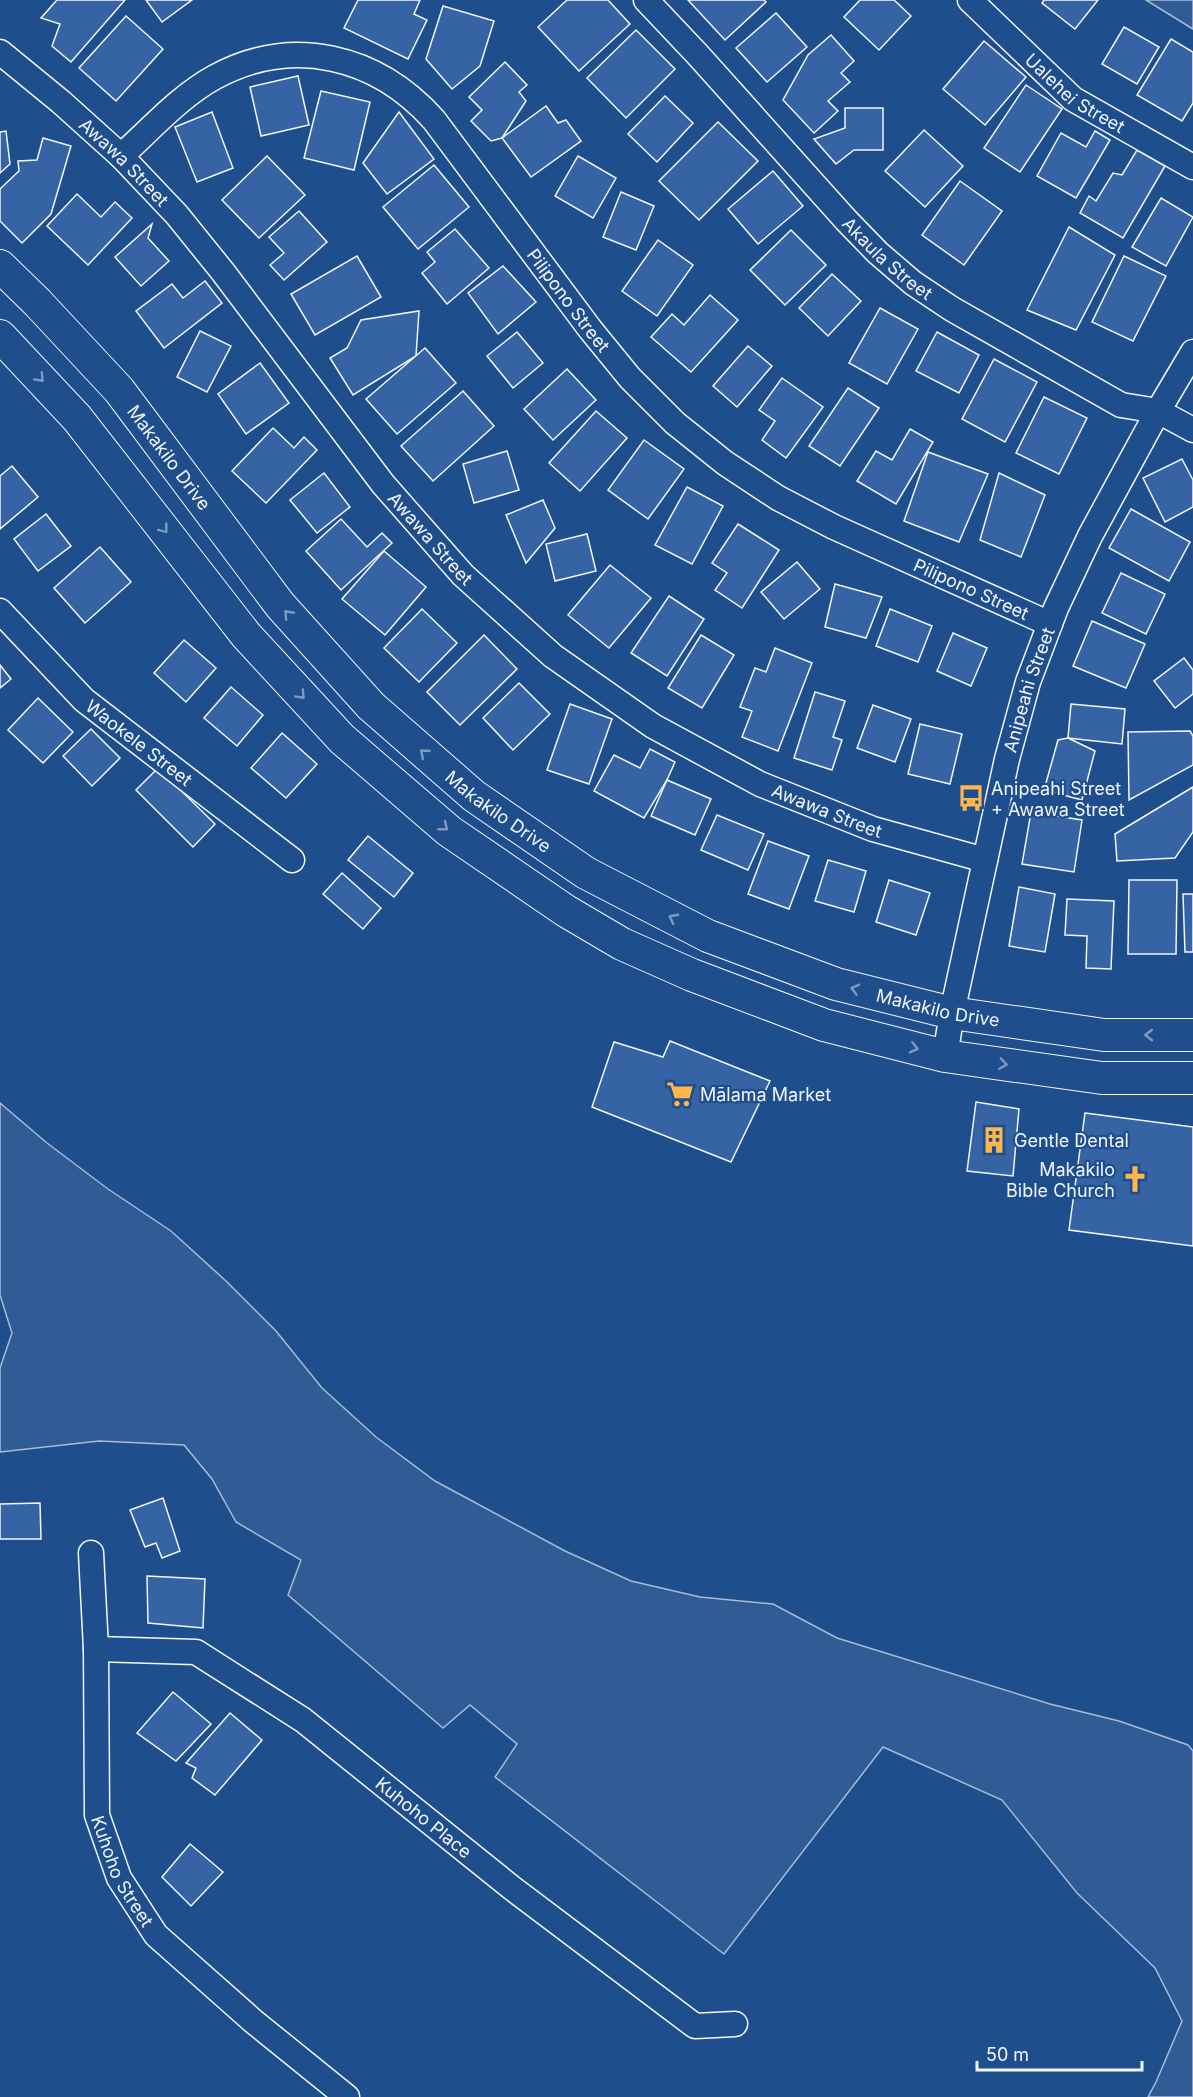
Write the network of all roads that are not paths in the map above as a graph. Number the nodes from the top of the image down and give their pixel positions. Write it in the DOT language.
graph roads {
  1 [pos="646,0"];
  2 [pos="970,0"];
  3 [pos="0,52"];
  4 [pos="121,156"];
  5 [pos="1193,167"];
  6 [pos="0,266"];
  7 [pos="0,336"];
  8 [pos="1193,352"];
  9 [pos="1158,411"];
  10 [pos="1193,430"];
  11 [pos="0,611"];
  12 [pos="1050,624"];
  13 [pos="292,860"];
  14 [pos="985,860"];
  15 [pos="952,1013"];
  16 [pos="1193,1035"];
  17 [pos="945,1056"];
  18 [pos="1193,1078"];
  19 [pos="91,1553"];
  20 [pos="96,1649"];
  21 [pos="735,2024"];
  22 [pos="347,2097"];
  1 -- 9 [label="street, Akaula Street"];
  2 -- 5 [label="street, Ualehei Street"];
  3 -- 4 [label="street, Awawa Street"];
  4 -- 12 [label="street, Pilipono Street"];
  4 -- 14 [label="street, Awawa Street"];
  15 -- 6 [label="main road, Makakilo Drive, one-way"];
  7 -- 17 [label="main road, one-way"];
  8 -- 9 [label="street, Anipeahi Street"];
  9 -- 10 [label="street, Akaula Street"];
  9 -- 12 [label="street, Anipeahi Street"];
  11 -- 13 [label="street, Waokele Street"];
  12 -- 14 [label="street, Anipeahi Street"];
  14 -- 15 [label="street, Anipeahi Street"];
  16 -- 15 [label="main road, Makakilo Drive, one-way"];
  15 -- 17 [label="street, Anipeahi Street"];
  17 -- 18 [label="main road, one-way"];
  19 -- 20 [label="street, Kuhoho Street"];
  20 -- 21 [label="street, Kuhoho Place"];
  20 -- 22 [label="street, Kuhoho Street"];
}
